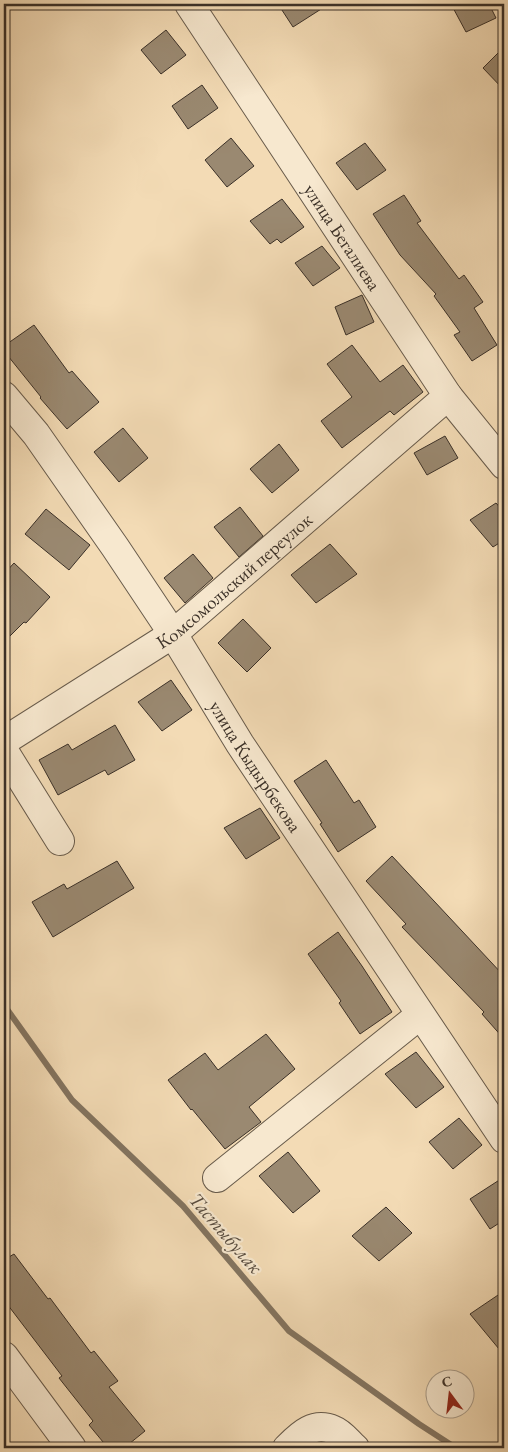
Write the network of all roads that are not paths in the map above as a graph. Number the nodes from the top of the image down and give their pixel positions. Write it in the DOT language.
graph roads {
  1 [pos="189,4"];
  2 [pos="4,396"];
  3 [pos="448,396"];
  4 [pos="504,465"];
  5 [pos="173,634"];
  6 [pos="4,741"];
  7 [pos="4,751"];
  8 [pos="60,841"];
  9 [pos="420,1015"];
  10 [pos="504,1139"];
  11 [pos="218,1178"];
  12 [pos="4,1356"];
  13 [pos="72,1448"];
  14 [pos="286,1448"];
  15 [pos="355,1448"];
  1 -- 3 [label="street, улица Бегалиева"];
  2 -- 5 [label="street, улица Кыдырбекова"];
  3 -- 4 [label="street, улица Бегалиева"];
  3 -- 5 [label="street, Комсомольский переулок"];
  5 -- 6 [label="street, Комсомольский переулок"];
  5 -- 9 [label="street, улица Кыдырбекова"];
  7 -- 8 [label="street"];
  9 -- 10 [label="street, улица Кыдырбекова"];
  9 -- 11 [label="street"];
  12 -- 13 [label="street"];
  14 -- 15 [label="street"];
}
